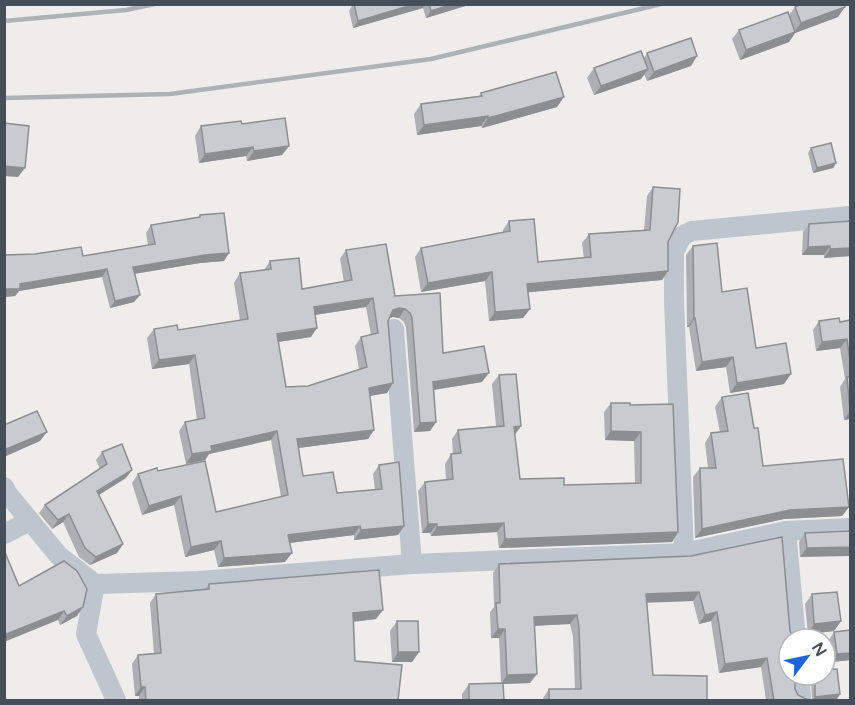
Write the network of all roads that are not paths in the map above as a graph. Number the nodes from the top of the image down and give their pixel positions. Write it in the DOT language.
graph roads {
  1 [pos="850,216"];
  2 [pos="394,329"];
  3 [pos="4,487"];
  4 [pos="30,521"];
  5 [pos="850,528"];
  6 [pos="786,531"];
  7 [pos="4,534"];
  8 [pos="684,553"];
  9 [pos="412,564"];
  10 [pos="94,584"];
  11 [pos="795,627"];
  12 [pos="800,687"];
  13 [pos="801,697"];
  14 [pos="116,700"];
  1 -- 8 [label="street"];
  2 -- 9 [label="street"];
  3 -- 4 [label="street"];
  4 -- 7 [label="street"];
  4 -- 10 [label="street"];
  5 -- 6 [label="street"];
  6 -- 8 [label="street"];
  6 -- 11 [label="street"];
  8 -- 9 [label="street"];
  9 -- 10 [label="street"];
  10 -- 14 [label="street"];
  12 -- 13 [label="street"];
}
